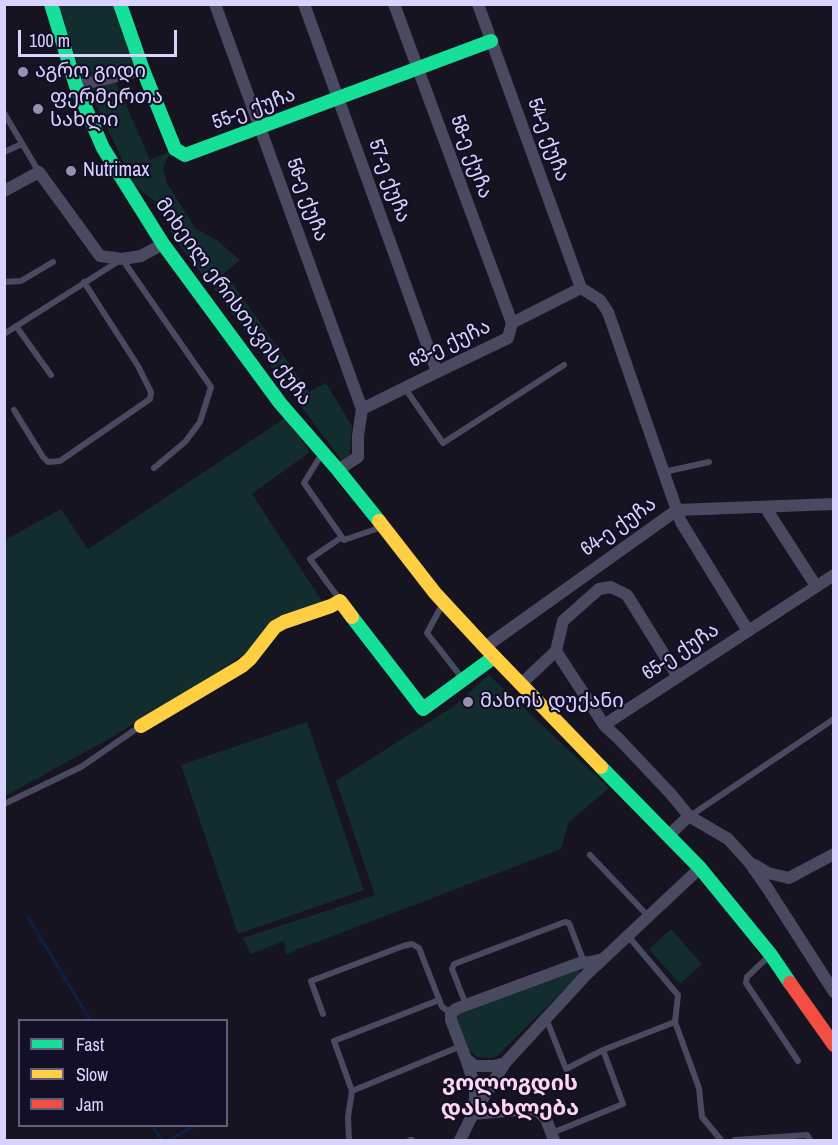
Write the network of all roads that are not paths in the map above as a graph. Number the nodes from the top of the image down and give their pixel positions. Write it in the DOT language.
graph roads {
  1 [pos="51,4"];
  2 [pos="120,4"];
  3 [pos="215,4"];
  4 [pos="304,4"];
  5 [pos="394,4"];
  6 [pos="478,4"];
  7 [pos="491,41"];
  8 [pos="417,69"];
  9 [pos="143,70"];
  10 [pos="76,86"];
  11 [pos="338,99"];
  12 [pos="4,113"];
  13 [pos="260,128"];
  14 [pos="22,144"];
  15 [pos="4,152"];
  16 [pos="39,172"];
  17 [pos="4,190"];
  18 [pos="164,244"];
  19 [pos="122,259"];
  20 [pos="53,262"];
  21 [pos="4,282"];
  22 [pos="84,282"];
  23 [pos="581,288"];
  24 [pos="512,323"];
  25 [pos="16,326"];
  26 [pos="4,334"];
  27 [pos="564,365"];
  28 [pos="437,372"];
  29 [pos="51,375"];
  30 [pos="404,387"];
  31 [pos="362,409"];
  32 [pos="14,410"];
  33 [pos="322,451"];
  34 [pos="709,462"];
  35 [pos="154,468"];
  36 [pos="338,470"];
  37 [pos="663,472"];
  38 [pos="834,504"];
  39 [pos="765,507"];
  40 [pos="676,510"];
  41 [pos="383,527"];
  42 [pos="342,537"];
  43 [pos="589,572"];
  44 [pos="834,575"];
  45 [pos="816,586"];
  46 [pos="599,589"];
  47 [pos="439,597"];
  48 [pos="340,601"];
  49 [pos="748,631"];
  50 [pos="556,651"];
  51 [pos="490,652"];
  52 [pos="678,677"];
  53 [pos="463,680"];
  54 [pos="521,684"];
  55 [pos="834,719"];
  56 [pos="604,725"];
  57 [pos="141,726"];
  58 [pos="4,804"];
  59 [pos="689,816"];
  60 [pos="668,836"];
  61 [pos="834,854"];
  62 [pos="590,855"];
  63 [pos="749,862"];
  64 [pos="700,868"];
  65 [pos="648,916"];
  66 [pos="628,936"];
  67 [pos="771,955"];
  68 [pos="583,967"];
  69 [pos="834,992"];
  70 [pos="439,1000"];
  71 [pos="466,1005"];
  72 [pos="451,1013"];
  73 [pos="323,1014"];
  74 [pos="546,1018"];
  75 [pos="675,1022"];
  76 [pos="834,1045"];
  77 [pos="461,1046"];
  78 [pos="603,1050"];
  79 [pos="466,1059"];
  80 [pos="798,1061"];
  81 [pos="505,1063"];
  82 [pos="352,1090"];
  83 [pos="473,1114"];
  84 [pos="553,1137"];
  85 [pos="765,1139"];
  86 [pos="349,1140"];
  87 [pos="460,1140"];
  88 [pos="721,1140"];
  89 [pos="735,1140"];
  90 [pos="810,1140"];
  1 -- 10 [label="main road, მიხეილ ერისთავის ქუჩა"];
  2 -- 9 [label="main road, 55-ე ქუჩა"];
  3 -- 13 [label="street, 56-ე ქუჩა"];
  4 -- 11 [label="street, 57-ე ქუჩა"];
  5 -- 8 [label="street, 58-ე ქუჩა"];
  6 -- 7 [label="street, 54-ე ქუჩა"];
  7 -- 8 [label="main road, 55-ე ქუჩა"];
  7 -- 23 [label="street, 54-ე ქუჩა"];
  8 -- 11 [label="main road, 55-ე ქუჩა"];
  8 -- 24 [label="street, 58-ე ქუჩა"];
  9 -- 10 [label="street"];
  9 -- 13 [label="main road, 55-ე ქუჩა"];
  10 -- 18 [label="main road, მიხეილ ერისთავის ქუჩა"];
  11 -- 13 [label="main road, 55-ე ქუჩა"];
  11 -- 28 [label="street, 57-ე ქუჩა"];
  12 -- 14 [label="lane"];
  13 -- 31 [label="street, 56-ე ქუჩა"];
  14 -- 15 [label="lane"];
  14 -- 16 [label="lane"];
  16 -- 17 [label="street"];
  16 -- 19 [label="street"];
  18 -- 19 [label="street"];
  18 -- 33 [label="main road, მიხეილ ერისთავის ქუჩა"];
  19 -- 22 [label="lane"];
  19 -- 35 [label="lane"];
  20 -- 21 [label="lane"];
  22 -- 25 [label="lane"];
  22 -- 32 [label="lane"];
  23 -- 24 [label="street, 63-ე ქუჩა"];
  23 -- 37 [label="street"];
  24 -- 28 [label="street, 63-ე ქუჩა"];
  25 -- 26 [label="lane"];
  25 -- 29 [label="lane"];
  27 -- 30 [label="lane"];
  28 -- 30 [label="street, 63-ე ქუჩა"];
  30 -- 31 [label="street, 63-ე ქუჩა"];
  31 -- 36 [label="street"];
  33 -- 36 [label="main road, მიხეილ ერისთავის ქუჩა"];
  33 -- 42 [label="lane"];
  34 -- 37 [label="lane"];
  36 -- 41 [label="main road, მიხეილ ერისთავის ქუჩა"];
  37 -- 40 [label="street"];
  38 -- 39 [label="street, 64-ე ქუჩა"];
  39 -- 40 [label="street, 64-ე ქუჩა"];
  39 -- 45 [label="street"];
  40 -- 43 [label="street, 64-ე ქუჩა"];
  40 -- 49 [label="street"];
  41 -- 42 [label="lane"];
  41 -- 47 [label="main road, მიხეილ ერისთავის ქუჩა"];
  42 -- 48 [label="lane"];
  43 -- 46 [label="street"];
  43 -- 51 [label="street, 64-ე ქუჩა"];
  44 -- 45 [label="street, 65-ე ქუჩა"];
  45 -- 49 [label="street, 65-ე ქუჩა"];
  46 -- 50 [label="street"];
  46 -- 52 [label="street"];
  47 -- 51 [label="main road, მიხეილ ერისთავის ქუჩა"];
  47 -- 53 [label="lane"];
  48 -- 53 [label="main road"];
  48 -- 57 [label="main road"];
  49 -- 52 [label="street, 65-ე ქუჩა"];
  50 -- 54 [label="street"];
  50 -- 56 [label="street"];
  51 -- 53 [label="main road"];
  51 -- 54 [label="main road, მიხეილ ერისთავის ქუჩა"];
  52 -- 56 [label="street, 65-ე ქუჩა"];
  54 -- 60 [label="main road, მიხეილ ერისთავის ქუჩა"];
  55 -- 59 [label="lane"];
  56 -- 59 [label="street"];
  57 -- 58 [label="lane"];
  59 -- 60 [label="street"];
  59 -- 63 [label="street"];
  60 -- 64 [label="main road, მიხეილ ერისთავის ქუჩა"];
  61 -- 63 [label="street"];
  62 -- 65 [label="lane"];
  63 -- 69 [label="street"];
  64 -- 65 [label="street"];
  64 -- 67 [label="main road, მიხეილ ერისთავის ქუჩა"];
  65 -- 66 [label="street"];
  66 -- 68 [label="street"];
  66 -- 75 [label="lane"];
  67 -- 76 [label="main road, მიხეილ ერისთავის ქუჩა"];
  67 -- 80 [label="lane"];
  68 -- 71 [label="street"];
  68 -- 71 [label="lane"];
  68 -- 74 [label="street"];
  70 -- 72 [label="lane"];
  70 -- 73 [label="lane"];
  70 -- 82 [label="lane"];
  71 -- 72 [label="street"];
  72 -- 77 [label="street"];
  74 -- 78 [label="lane"];
  74 -- 81 [label="street"];
  75 -- 78 [label="lane"];
  75 -- 88 [label="lane"];
  77 -- 79 [label="street"];
  77 -- 82 [label="lane"];
  78 -- 84 [label="lane"];
  79 -- 81 [label="street"];
  79 -- 83 [label="street"];
  81 -- 83 [label="street"];
  82 -- 86 [label="lane"];
  83 -- 84 [label="street"];
  83 -- 87 [label="street"];
  85 -- 89 [label="lane"];
  85 -- 90 [label="lane"];
}
